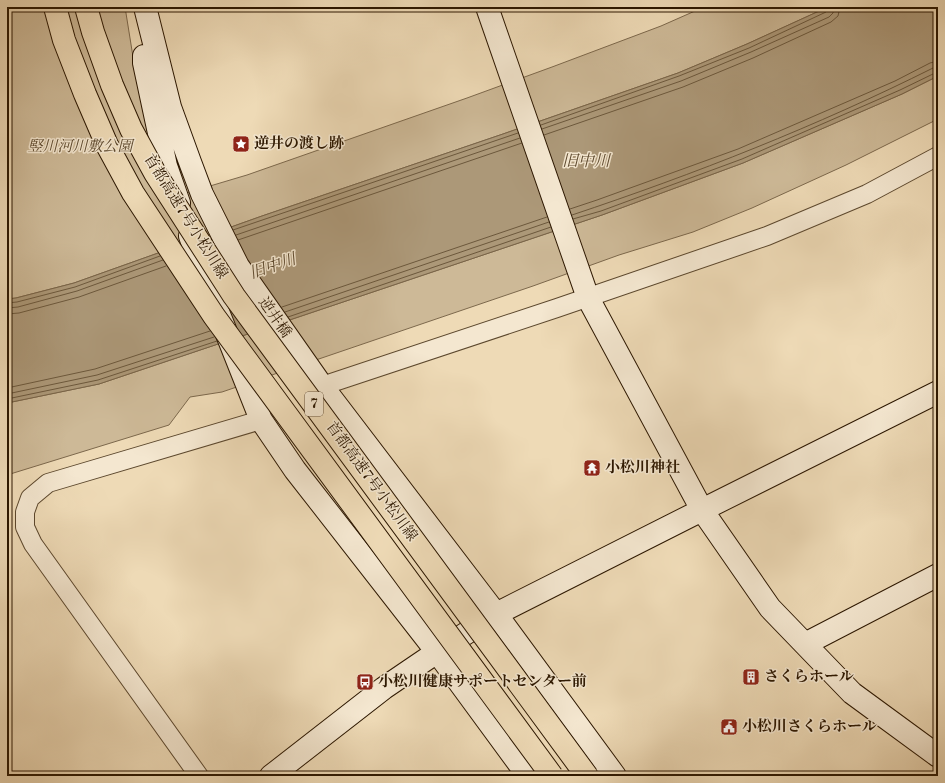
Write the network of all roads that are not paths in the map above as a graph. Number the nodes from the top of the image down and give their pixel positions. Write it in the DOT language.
graph roads {
  1 [pos="55,7"];
  2 [pos="86,7"];
  3 [pos="141,7"];
  4 [pos="145,7"];
  5 [pos="487,7"];
  6 [pos="938,156"];
  7 [pos="588,298"];
  8 [pos="322,386"];
  9 [pos="938,392"];
  10 [pos="261,420"];
  11 [pos="702,510"];
  12 [pos="938,575"];
  13 [pos="496,614"];
  14 [pos="805,644"];
  15 [pos="437,652"];
  16 [pos="938,756"];
  17 [pos="199,776"];
  18 [pos="271,776"];
  19 [pos="528,776"];
  20 [pos="552,776"];
  21 [pos="587,776"];
  22 [pos="615,776"];
  1 -- 20 [label="highway, 首都高速7号小松川線 / 7, bridge"];
  2 -- 21 [label="highway, 首都高速7号小松川線 / 7, bridge"];
  3 -- 10 [label="street, bridge"];
  4 -- 8 [label="street, 逆井橋"];
  5 -- 7 [label="street"];
  6 -- 7 [label="street"];
  7 -- 8 [label="street"];
  7 -- 11 [label="street"];
  8 -- 13 [label="street, 逆井橋"];
  9 -- 11 [label="street"];
  10 -- 15 [label="street"];
  10 -- 17 [label="street"];
  11 -- 13 [label="street"];
  11 -- 14 [label="street"];
  12 -- 14 [label="street"];
  13 -- 15 [label="street"];
  13 -- 22 [label="street, 逆井橋"];
  14 -- 16 [label="street"];
  15 -- 18 [label="street"];
  15 -- 19 [label="street"];
}
